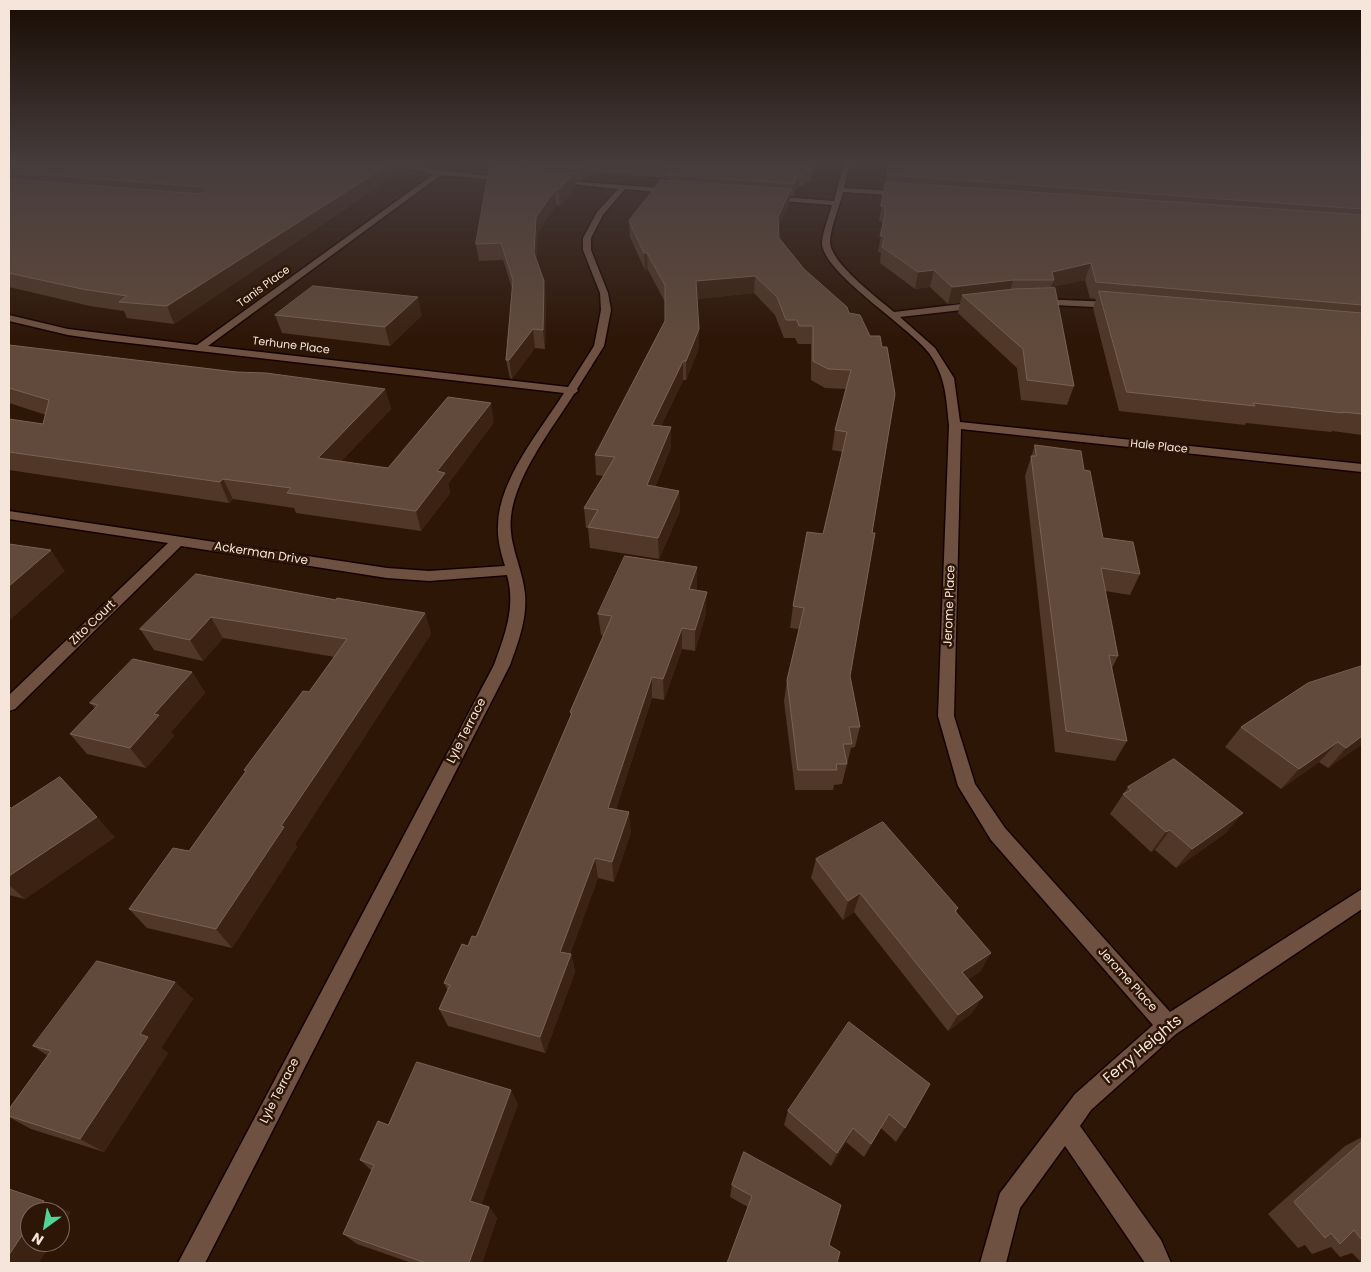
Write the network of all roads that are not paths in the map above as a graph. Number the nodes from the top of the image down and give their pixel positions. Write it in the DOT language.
graph roads {
  1 [pos="372,222"];
  2 [pos="595,222"];
  3 [pos="831,222"];
  4 [pos="1027,302"];
  5 [pos="990,304"];
  6 [pos="1122,305"];
  7 [pos="892,314"];
  8 [pos="9,318"];
  9 [pos="199,348"];
  10 [pos="573,391"];
  11 [pos="955,426"];
  12 [pos="1362,468"];
  13 [pos="9,515"];
  14 [pos="178,541"];
  15 [pos="514,570"];
  16 [pos="9,705"];
  17 [pos="1362,898"];
  18 [pos="1168,1026"];
  19 [pos="1065,1125"];
  20 [pos="191,1263"];
  21 [pos="993,1263"];
  22 [pos="1158,1263"];
  1 -- 9 [label="street, Tanis Place"];
  2 -- 10 [label="street, Lyle Terrace"];
  3 -- 7 [label="street, Jerome Place"];
  4 -- 6 [label="street"];
  5 -- 7 [label="street"];
  7 -- 11 [label="street, Jerome Place"];
  8 -- 9 [label="street, Terhune Place"];
  9 -- 10 [label="street, Terhune Place"];
  10 -- 15 [label="street, Lyle Terrace"];
  11 -- 12 [label="street, Hale Place"];
  11 -- 18 [label="street, Jerome Place"];
  13 -- 14 [label="street, Ackerman Drive"];
  14 -- 15 [label="street, Ackerman Drive"];
  14 -- 16 [label="street, Zito Court"];
  15 -- 20 [label="street, Lyle Terrace"];
  17 -- 18 [label="street, Ferry Heights"];
  18 -- 19 [label="street, Ferry Heights"];
  19 -- 21 [label="street, Ferry Heights"];
  19 -- 22 [label="street"];
}
